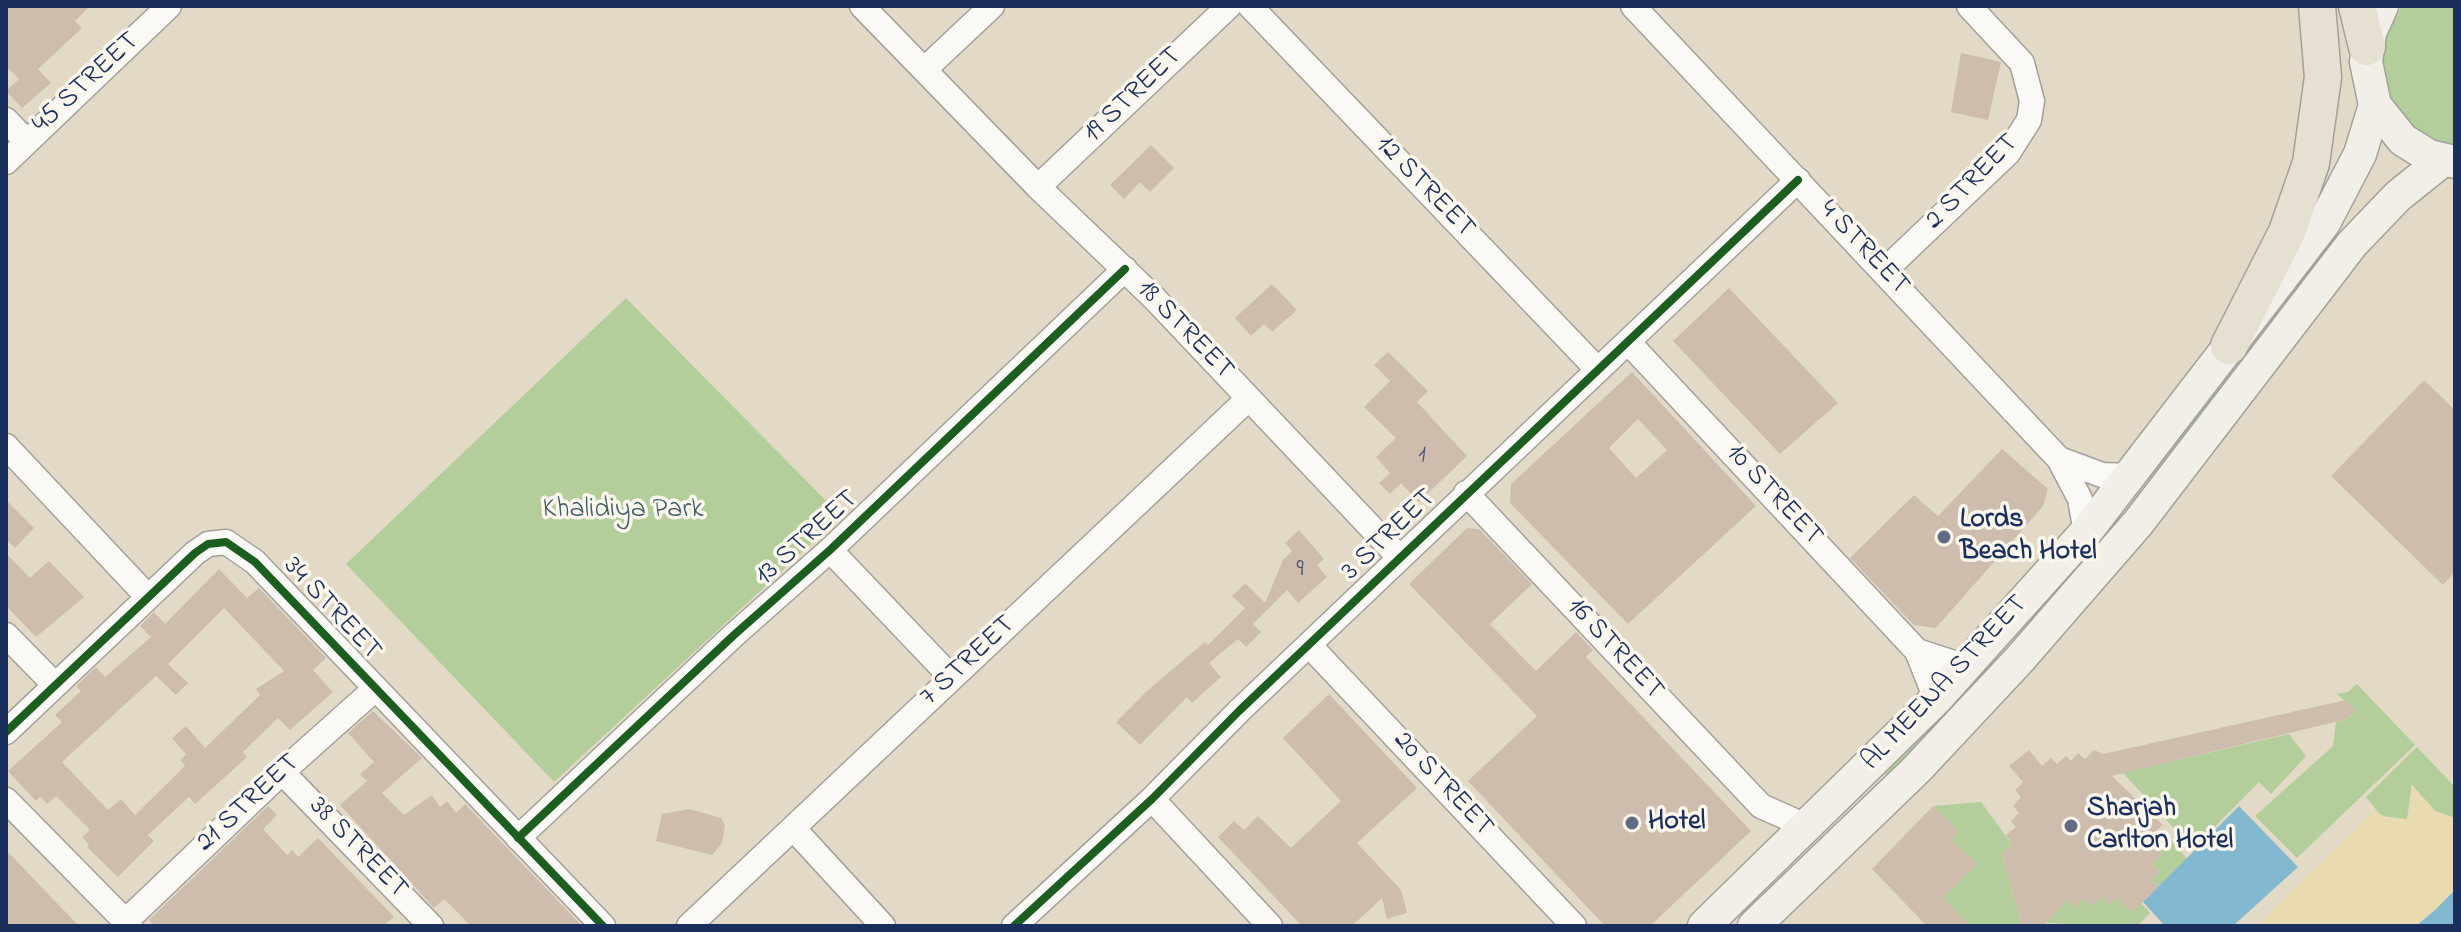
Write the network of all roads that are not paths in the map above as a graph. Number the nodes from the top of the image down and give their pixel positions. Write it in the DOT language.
graph roads {
  1 [pos="169,6"];
  2 [pos="862,6"];
  3 [pos="992,6"];
  4 [pos="1229,6"];
  5 [pos="1250,6"];
  6 [pos="1633,6"];
  7 [pos="1969,6"];
  8 [pos="2317,6"];
  9 [pos="2357,6"];
  10 [pos="2382,6"];
  11 [pos="2367,47"];
  12 [pos="925,69"];
  13 [pos="2375,105"];
  14 [pos="6,120"];
  15 [pos="26,141"];
  16 [pos="2449,161"];
  17 [pos="6,162"];
  18 [pos="1798,180"];
  19 [pos="1038,187"];
  20 [pos="1125,269"];
  21 [pos="1884,271"];
  22 [pos="1628,342"];
  23 [pos="2229,346"];
  24 [pos="1598,370"];
  25 [pos="1248,399"];
  26 [pos="6,446"];
  27 [pos="2059,459"];
  28 [pos="2131,476"];
  29 [pos="1466,493"];
  30 [pos="2086,532"];
  31 [pos="830,550"];
  32 [pos="1400,558"];
  33 [pos="147,596"];
  34 [pos="6,635"];
  35 [pos="1309,645"];
  36 [pos="1917,651"];
  37 [pos="1966,667"];
  38 [pos="952,678"];
  39 [pos="55,685"];
  40 [pos="375,689"];
  41 [pos="1936,699"];
  42 [pos="6,732"];
  43 [pos="282,772"];
  44 [pos="1152,799"];
  45 [pos="1837,799"];
  46 [pos="6,800"];
  47 [pos="1761,806"];
  48 [pos="1808,827"];
  49 [pos="793,828"];
  50 [pos="518,838"];
  51 [pos="1778,855"];
  52 [pos="1798,885"];
  53 [pos="128,924"];
  54 [pos="431,926"];
  55 [pos="603,926"];
  56 [pos="689,926"];
  57 [pos="883,926"];
  58 [pos="1014,926"];
  59 [pos="1270,926"];
  60 [pos="1574,926"];
  61 [pos="1704,926"];
  62 [pos="1754,926"];
  1 -- 15 [label="street, 45 STREET"];
  2 -- 12 [label="street, 18 STREET"];
  3 -- 12 [label="street"];
  4 -- 19 [label="street, 19 STREET"];
  5 -- 24 [label="street, 12 STREET"];
  6 -- 18 [label="street, 4 STREET"];
  7 -- 21 [label="street, 2 STREET"];
  8 -- 23 [label="main road"];
  9 -- 11 [label="main road"];
  10 -- 11 [label="main road"];
  11 -- 13 [label="main road"];
  12 -- 19 [label="street, 18 STREET"];
  13 -- 16 [label="main road"];
  13 -- 23 [label="main road, AL MEENA STREET"];
  14 -- 15 [label="street"];
  15 -- 17 [label="street, 45 STREET"];
  16 -- 52 [label="main road, AL MEENA STREET"];
  18 -- 21 [label="street, 4 STREET"];
  18 -- 22 [label="street, 3 STREET"];
  19 -- 20 [label="street, 18 STREET"];
  20 -- 25 [label="street, 18 STREET"];
  20 -- 31 [label="street, 13 STREET"];
  21 -- 27 [label="street, 4 STREET"];
  22 -- 24 [label="street, 3 STREET"];
  22 -- 36 [label="street, 10 STREET"];
  23 -- 28 [label="main road, AL MEENA STREET"];
  24 -- 29 [label="street, 3 STREET"];
  25 -- 32 [label="street, 18 STREET"];
  25 -- 38 [label="street, 7 STREET"];
  26 -- 33 [label="street"];
  27 -- 28 [label="street, 4 STREET"];
  27 -- 30 [label="street, 4 STREET"];
  28 -- 30 [label="main road, AL MEENA STREET"];
  29 -- 32 [label="street, 3 STREET"];
  29 -- 47 [label="street, 16 STREET"];
  30 -- 37 [label="main road, AL MEENA STREET"];
  31 -- 38 [label="street"];
  31 -- 50 [label="street, 13 STREET"];
  32 -- 35 [label="street, 3 STREET"];
  33 -- 39 [label="street, 34 STREET"];
  33 -- 40 [label="street, 34 STREET"];
  34 -- 39 [label="street"];
  35 -- 44 [label="street, 3 STREET"];
  35 -- 60 [label="street, 20 STREET"];
  36 -- 37 [label="street, 10 STREET"];
  36 -- 41 [label="street, 10 STREET"];
  37 -- 41 [label="main road, AL MEENA STREET"];
  38 -- 49 [label="street, 7 STREET"];
  39 -- 42 [label="street, 34 STREET"];
  40 -- 43 [label="street, 21 STREET"];
  40 -- 50 [label="street, 34 STREET"];
  41 -- 45 [label="main road, AL MEENA STREET"];
  43 -- 53 [label="street, 21 STREET"];
  43 -- 54 [label="street, 38 STREET"];
  44 -- 58 [label="street, 3 STREET"];
  44 -- 59 [label="street"];
  45 -- 48 [label="main road, AL MEENA STREET"];
  45 -- 52 [label="main road"];
  46 -- 53 [label="street"];
  47 -- 48 [label="street, 16 STREET"];
  47 -- 51 [label="street, 16 STREET"];
  48 -- 51 [label="main road, AL MEENA STREET"];
  49 -- 56 [label="street, 7 STREET"];
  49 -- 57 [label="street"];
  50 -- 55 [label="street, 34 STREET"];
  51 -- 61 [label="main road, AL MEENA STREET"];
  52 -- 62 [label="main road, AL MEENA STREET"];
}
